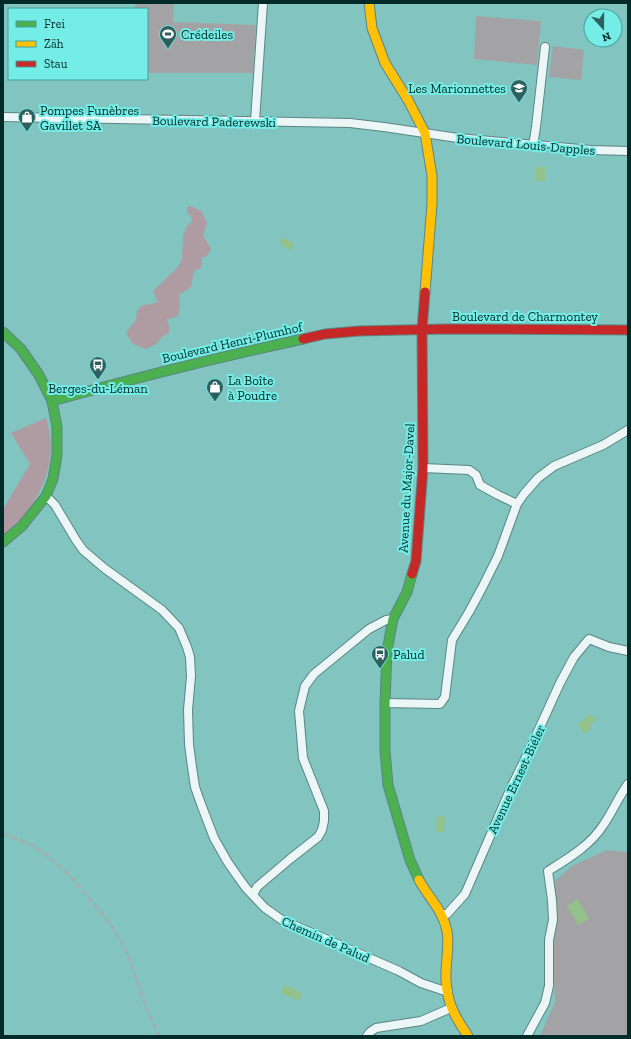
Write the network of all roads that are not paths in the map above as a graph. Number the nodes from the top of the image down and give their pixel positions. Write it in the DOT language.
graph roads {
  1 [pos="263,3"];
  2 [pos="369,3"];
  3 [pos="545,47"];
  4 [pos="3,117"];
  5 [pos="255,121"];
  6 [pos="425,133"];
  7 [pos="533,146"];
  8 [pos="628,151"];
  9 [pos="422,330"];
  10 [pos="628,330"];
  11 [pos="3,332"];
  12 [pos="52,401"];
  13 [pos="628,430"];
  14 [pos="422,468"];
  15 [pos="46,496"];
  16 [pos="517,504"];
  17 [pos="3,542"];
  18 [pos="393,619"];
  19 [pos="628,651"];
  20 [pos="385,703"];
  21 [pos="628,784"];
  22 [pos="253,896"];
  23 [pos="442,914"];
  24 [pos="448,992"];
  25 [pos="451,1008"];
  26 [pos="367,1036"];
  27 [pos="468,1036"];
  28 [pos="527,1036"];
  1 -- 5 [label="street"];
  2 -- 6 [label="street, Avenue du Major-Davel"];
  3 -- 7 [label="street"];
  4 -- 5 [label="street, Boulevard Paderewski"];
  5 -- 6 [label="street, Boulevard Paderewski"];
  6 -- 7 [label="street, Boulevard Louis-Dapples"];
  6 -- 9 [label="street, Avenue du Major-Davel"];
  7 -- 8 [label="street, Boulevard Louis-Dapples"];
  9 -- 10 [label="street, Boulevard de Charmontey"];
  9 -- 12 [label="street, Boulevard Henri-Plumhof"];
  9 -- 14 [label="street, Avenue du Major-Davel"];
  11 -- 12 [label="street"];
  12 -- 15 [label="street"];
  13 -- 16 [label="street"];
  14 -- 16 [label="street"];
  14 -- 18 [label="street, Avenue du Major-Davel"];
  15 -- 17 [label="street"];
  15 -- 22 [label="street, Chemin de Palud"];
  16 -- 20 [label="street"];
  18 -- 20 [label="street, Avenue du Major-Davel"];
  18 -- 22 [label="street"];
  19 -- 23 [label="street, Avenue Ernest-Biéler"];
  20 -- 23 [label="street, Avenue du Major-Davel"];
  21 -- 28 [label="street"];
  22 -- 24 [label="street, Chemin de Palud"];
  23 -- 24 [label="street, Avenue du Major-Davel"];
  24 -- 25 [label="street, Avenue du Major-Davel"];
  25 -- 26 [label="street"];
  25 -- 27 [label="street, Avenue du Major-Davel"];
}
